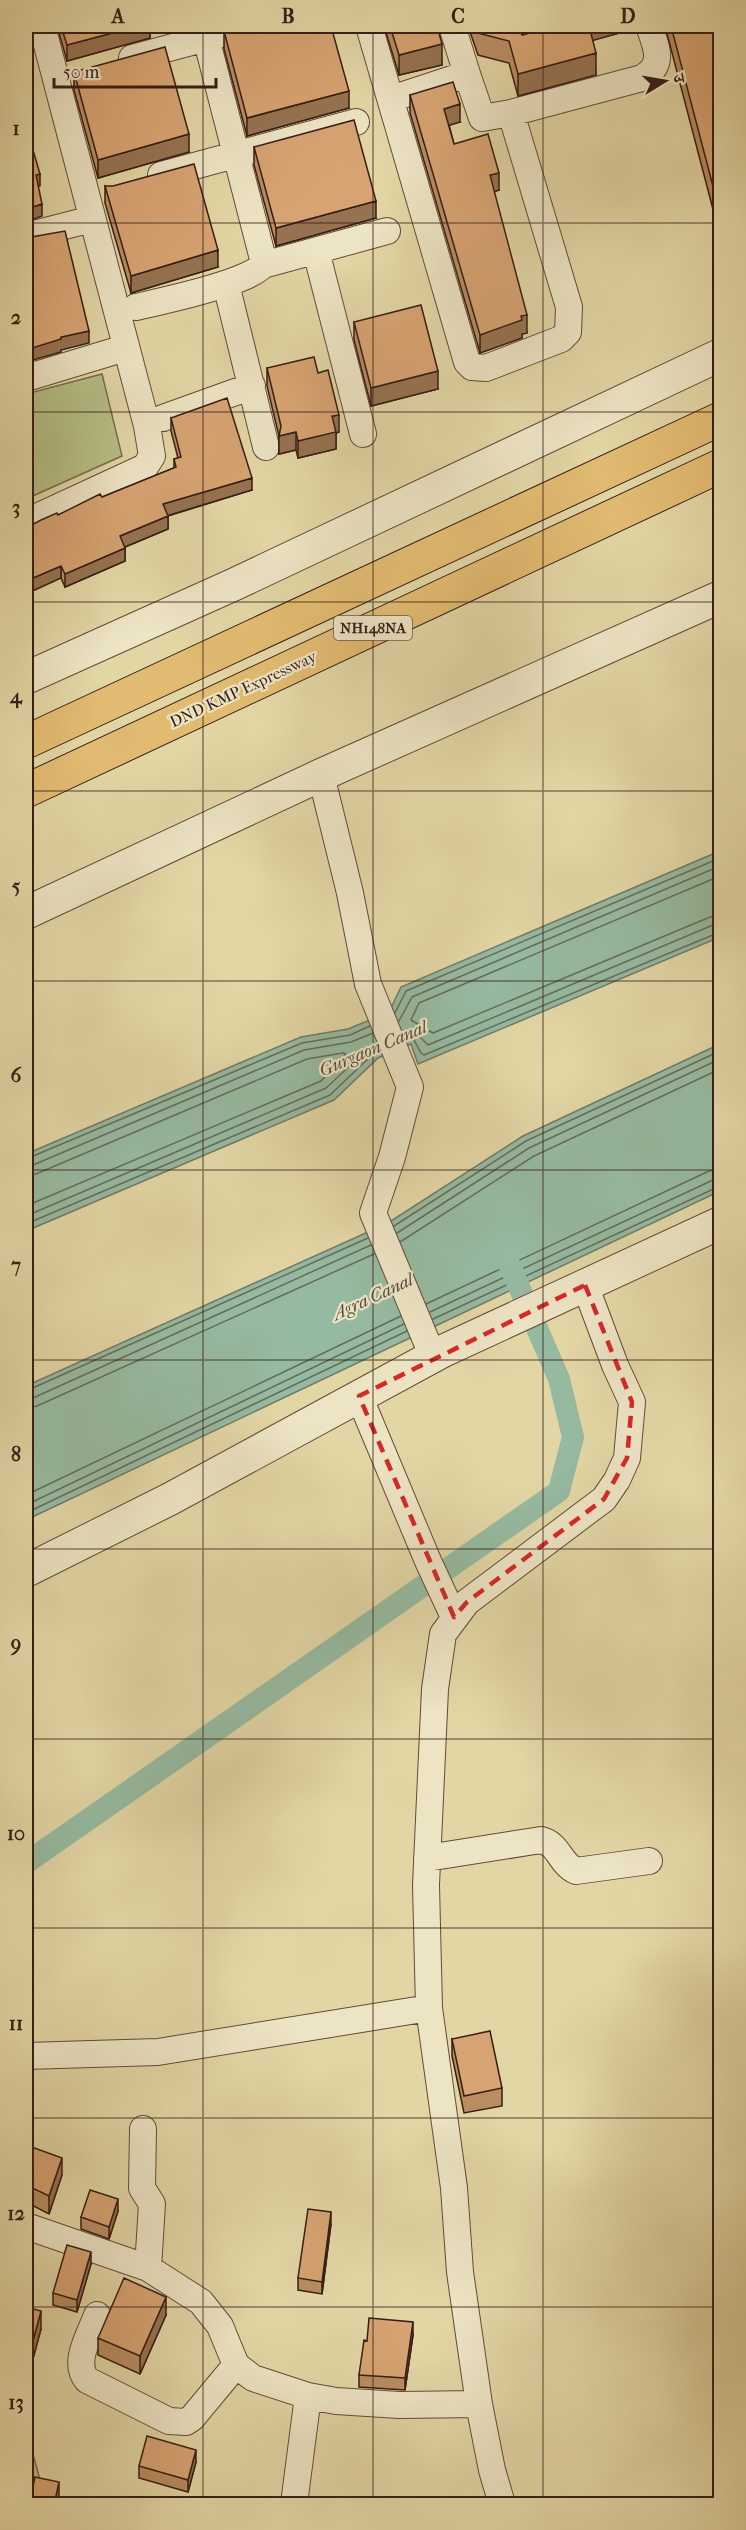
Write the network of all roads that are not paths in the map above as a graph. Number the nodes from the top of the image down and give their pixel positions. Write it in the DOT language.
graph roads {
  1 [pos="42,26"];
  2 [pos="251,26"];
  3 [pos="369,26"];
  4 [pos="452,26"];
  5 [pos="649,26"];
  6 [pos="205,32"];
  7 [pos="86,71"];
  8 [pos="467,74"];
  9 [pos="391,99"];
  10 [pos="511,113"];
  11 [pos="356,122"];
  12 [pos="236,155"];
  13 [pos="144,180"];
  14 [pos="92,219"];
  15 [pos="387,231"];
  16 [pos="26,237"];
  17 [pos="316,251"];
  18 [pos="263,265"];
  19 [pos="226,284"];
  20 [pos="135,308"];
  21 [pos="125,348"];
  22 [pos="720,355"];
  23 [pos="26,378"];
  24 [pos="252,386"];
  25 [pos="163,417"];
  26 [pos="720,419"];
  27 [pos="363,434"];
  28 [pos="266,447"];
  29 [pos="720,466"];
  30 [pos="26,522"];
  31 [pos="720,597"];
  32 [pos="26,678"];
  33 [pos="26,742"];
  34 [pos="321,775"];
  35 [pos="26,791"];
  36 [pos="26,914"];
  37 [pos="720,1223"];
  38 [pos="585,1285"];
  39 [pos="433,1357"];
  40 [pos="359,1396"];
  41 [pos="26,1571"];
  42 [pos="454,1617"];
  43 [pos="427,1858"];
  44 [pos="649,1861"];
  45 [pos="429,2008"];
  46 [pos="26,2056"];
  47 [pos="143,2129"];
  48 [pos="26,2226"];
  49 [pos="148,2268"];
  50 [pos="97,2316"];
  51 [pos="236,2365"];
  52 [pos="308,2396"];
  53 [pos="479,2404"];
  54 [pos="294,2505"];
  55 [pos="502,2505"];
  1 -- 14 [label="street"];
  2 -- 6 [label="street"];
  3 -- 9 [label="street"];
  4 -- 8 [label="street"];
  5 -- 10 [label="street"];
  6 -- 7 [label="street"];
  6 -- 12 [label="street"];
  8 -- 9 [label="street"];
  8 -- 10 [label="street"];
  9 -- 10 [label="street"];
  11 -- 12 [label="street"];
  12 -- 13 [label="street"];
  12 -- 18 [label="street"];
  14 -- 16 [label="street"];
  14 -- 21 [label="street"];
  15 -- 17 [label="street"];
  17 -- 18 [label="street"];
  17 -- 27 [label="street"];
  18 -- 19 [label="street"];
  19 -- 20 [label="street"];
  19 -- 24 [label="street"];
  21 -- 23 [label="street"];
  21 -- 30 [label="street"];
  22 -- 32 [label="street"];
  24 -- 25 [label="street"];
  24 -- 28 [label="street"];
  26 -- 33 [label="highway, NH148NA"];
  29 -- 35 [label="highway, DND KMP Expressway / NH148NA"];
  31 -- 34 [label="street"];
  34 -- 36 [label="street"];
  34 -- 39 [label="street"];
  37 -- 38 [label="street"];
  38 -- 39 [label="street"];
  38 -- 42 [label="street"];
  39 -- 40 [label="street"];
  40 -- 41 [label="street"];
  40 -- 42 [label="street"];
  42 -- 43 [label="street"];
  43 -- 44 [label="street"];
  43 -- 45 [label="street"];
  45 -- 46 [label="street"];
  45 -- 53 [label="street"];
  47 -- 49 [label="street"];
  48 -- 49 [label="street"];
  49 -- 51 [label="street"];
  50 -- 51 [label="street"];
  51 -- 52 [label="street"];
  52 -- 53 [label="street"];
  52 -- 54 [label="street"];
  53 -- 55 [label="street"];
}
